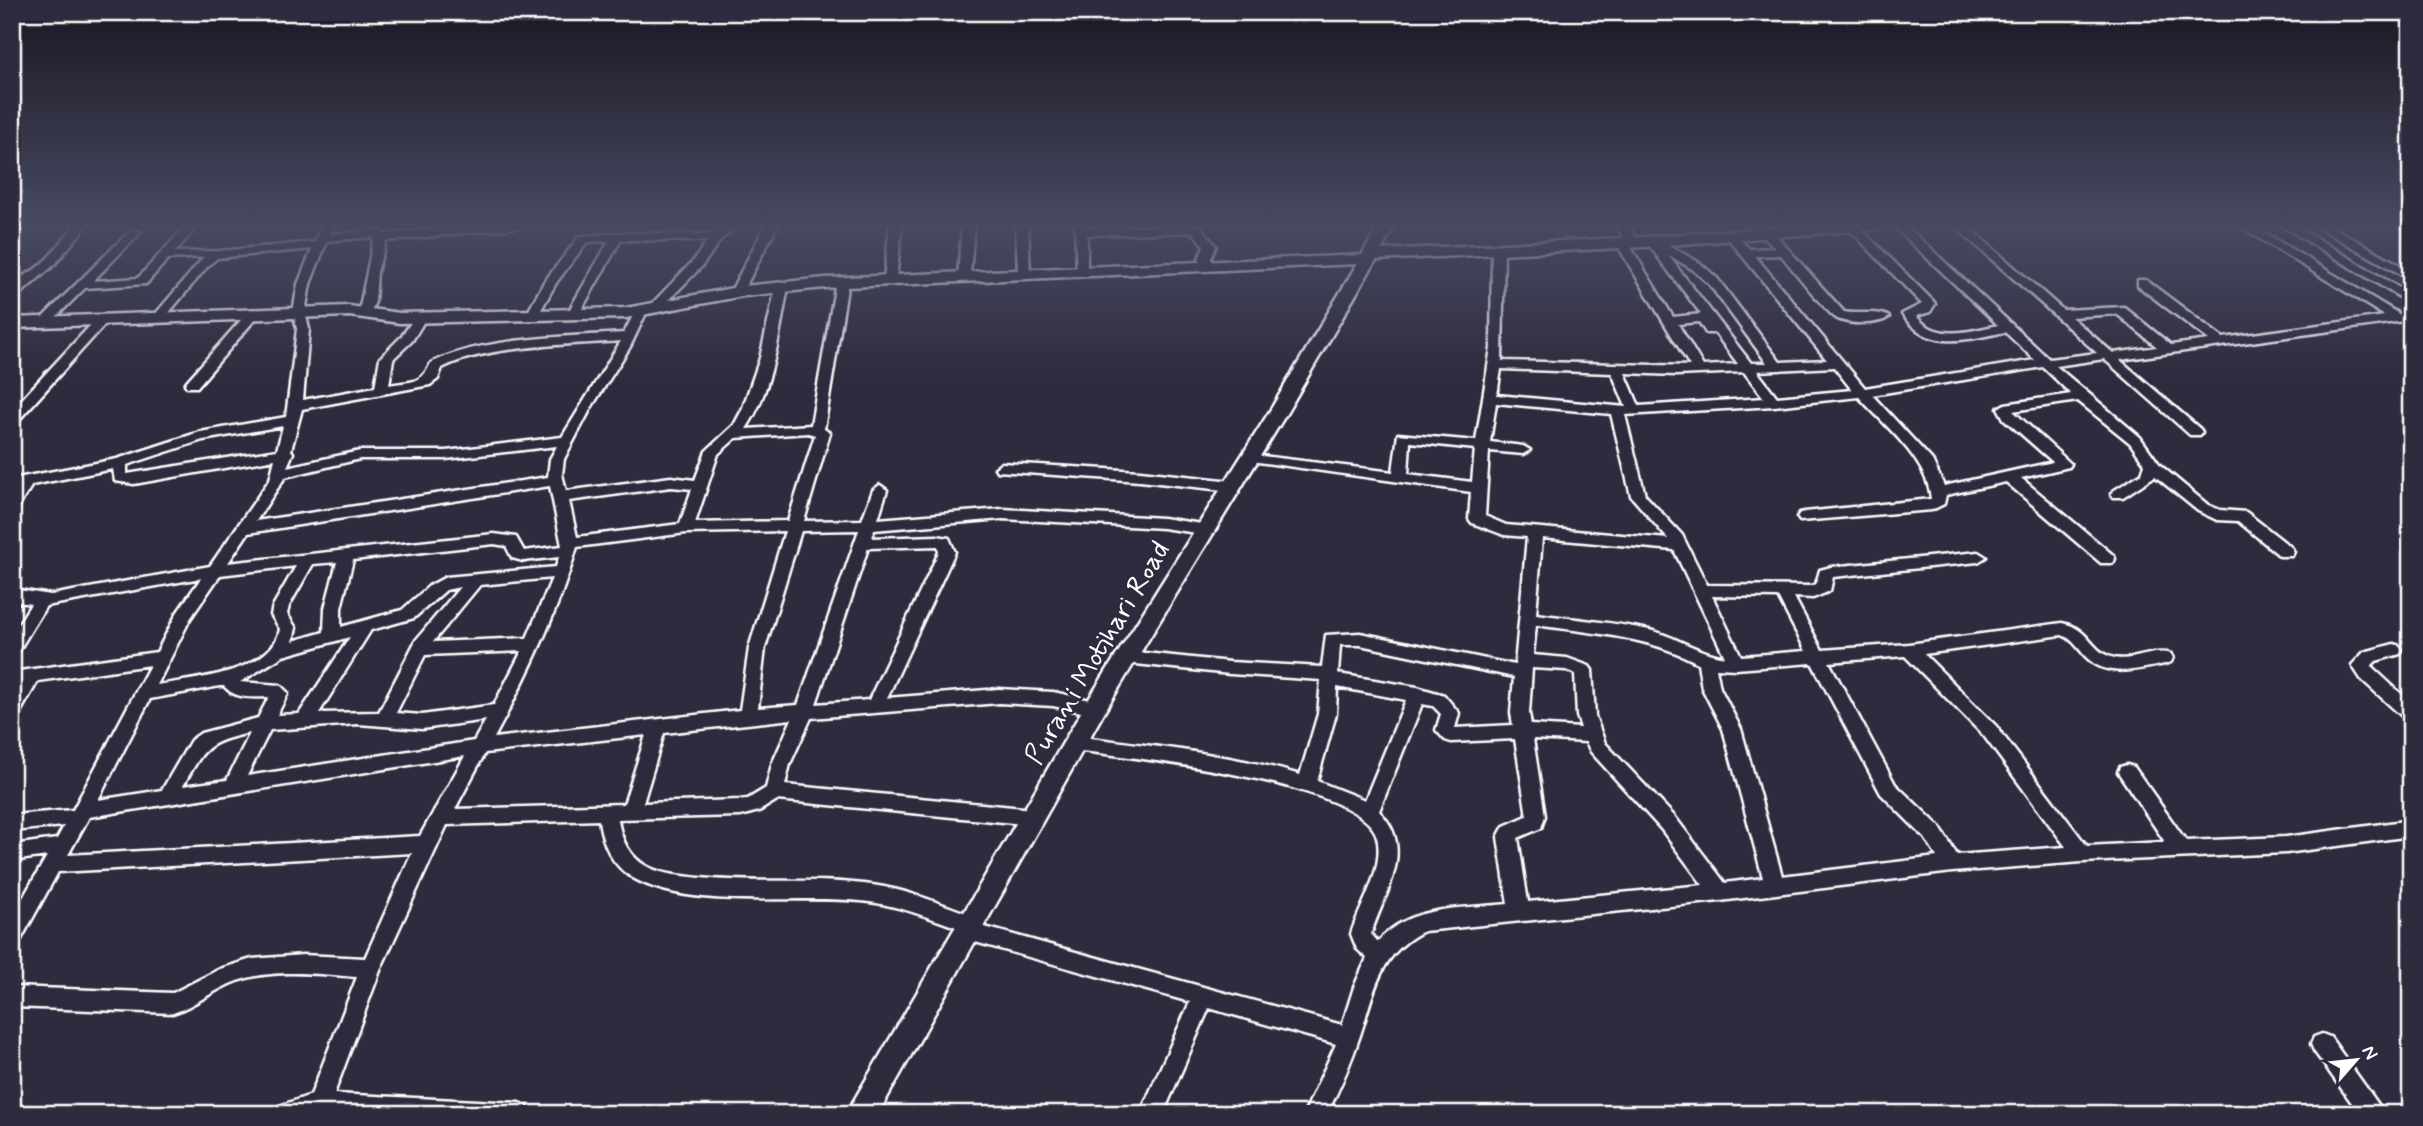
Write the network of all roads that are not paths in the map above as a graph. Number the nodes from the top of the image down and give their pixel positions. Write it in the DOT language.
graph roads {
  1 [pos="32,277"];
  2 [pos="90,277"];
  3 [pos="146,277"];
  4 [pos="193,277"];
  5 [pos="307,277"];
  6 [pos="370,277"];
  7 [pos="557,277"];
  8 [pos="596,277"];
  9 [pos="685,277"];
  10 [pos="745,277"];
  11 [pos="951,277"];
  12 [pos="1357,277"];
  13 [pos="1499,277"];
  14 [pos="1646,277"];
  15 [pos="1678,277"];
  16 [pos="1708,277"];
  17 [pos="1766,277"];
  18 [pos="1806,277"];
  19 [pos="1902,277"];
  20 [pos="1954,277"];
  21 [pos="2017,277"];
  22 [pos="2334,277"];
  23 [pos="2372,277"];
  24 [pos="890,279"];
  25 [pos="27,281"];
  26 [pos="842,282"];
  27 [pos="12,283"];
  28 [pos="2142,284"];
  29 [pos="81,285"];
  30 [pos="782,287"];
  31 [pos="736,293"];
  32 [pos="12,297"];
  33 [pos="2411,300"];
  34 [pos="647,310"];
  35 [pos="299,312"];
  36 [pos="365,312"];
  37 [pos="253,314"];
  38 [pos="533,314"];
  39 [pos="573,314"];
  40 [pos="2059,314"];
  41 [pos="1883,317"];
  42 [pos="2404,317"];
  43 [pos="158,318"];
  44 [pos="420,318"];
  45 [pos="103,319"];
  46 [pos="45,321"];
  47 [pos="1671,321"];
  48 [pos="12,323"];
  49 [pos="2008,327"];
  50 [pos="630,336"];
  51 [pos="2219,341"];
  52 [pos="2168,349"];
  53 [pos="2110,356"];
  54 [pos="2046,362"];
  55 [pos="1838,363"];
  56 [pos="1497,365"];
  57 [pos="1776,366"];
  58 [pos="1745,368"];
  59 [pos="1617,370"];
  60 [pos="1699,370"];
  61 [pos="192,384"];
  62 [pos="381,389"];
  63 [pos="1862,393"];
  64 [pos="2081,396"];
  65 [pos="1491,398"];
  66 [pos="1774,402"];
  67 [pos="20,404"];
  68 [pos="1634,410"];
  69 [pos="1617,411"];
  70 [pos="294,413"];
  71 [pos="12,419"];
  72 [pos="817,429"];
  73 [pos="2195,432"];
  74 [pos="733,434"];
  75 [pos="565,441"];
  76 [pos="1482,448"];
  77 [pos="1523,450"];
  78 [pos="286,453"];
  79 [pos="1251,457"];
  80 [pos="120,463"];
  81 [pos="2152,465"];
  82 [pos="1002,468"];
  83 [pos="279,474"];
  84 [pos="1400,477"];
  85 [pos="2010,477"];
  86 [pos="19,483"];
  87 [pos="700,485"];
  88 [pos="1232,486"];
  89 [pos="1478,488"];
  90 [pos="558,489"];
  91 [pos="880,490"];
  92 [pos="1939,492"];
  93 [pos="2118,494"];
  94 [pos="12,506"];
  95 [pos="1805,517"];
  96 [pos="869,524"];
  97 [pos="792,527"];
  98 [pos="246,528"];
  99 [pos="686,528"];
  100 [pos="1203,529"];
  101 [pos="1535,532"];
  102 [pos="860,543"];
  103 [pos="1680,545"];
  104 [pos="569,547"];
  105 [pos="2286,552"];
  106 [pos="346,556"];
  107 [pos="1978,557"];
  108 [pos="308,559"];
  109 [pos="2107,559"];
  110 [pos="215,570"];
  111 [pos="562,572"];
  112 [pos="476,579"];
  113 [pos="1700,590"];
  114 [pos="1783,592"];
  115 [pos="12,595"];
  116 [pos="41,600"];
  117 [pos="1527,618"];
  118 [pos="366,624"];
  119 [pos="331,634"];
  120 [pos="533,644"];
  121 [pos="12,648"];
  122 [pos="419,649"];
  123 [pos="1909,650"];
  124 [pos="2394,650"];
  125 [pos="279,651"];
  126 [pos="163,657"];
  127 [pos="1126,657"];
  128 [pos="1818,657"];
  129 [pos="2165,658"];
  130 [pos="1706,660"];
  131 [pos="1735,663"];
  132 [pos="1524,667"];
  133 [pos="33,675"];
  134 [pos="1329,676"];
  135 [pos="12,678"];
  136 [pos="229,680"];
  137 [pos="144,694"];
  138 [pos="1417,694"];
  139 [pos="874,707"];
  140 [pos="1095,708"];
  141 [pos="12,711"];
  142 [pos="500,711"];
  143 [pos="804,713"];
  144 [pos="2411,714"];
  145 [pos="748,716"];
  146 [pos="384,719"];
  147 [pos="304,721"];
  148 [pos="266,723"];
  149 [pos="657,727"];
  150 [pos="1522,732"];
  151 [pos="1591,735"];
  152 [pos="1075,743"];
  153 [pos="480,747"];
  154 [pos="2127,772"];
  155 [pos="1307,783"];
  156 [pos="233,786"];
  157 [pos="774,792"];
  158 [pos="169,797"];
  159 [pos="631,810"];
  160 [pos="608,811"];
  161 [pos="1370,811"];
  162 [pos="80,814"];
  163 [pos="443,817"];
  164 [pos="1033,817"];
  165 [pos="12,823"];
  166 [pos="2411,828"];
  167 [pos="426,844"];
  168 [pos="62,846"];
  169 [pos="2181,849"];
  170 [pos="12,853"];
  171 [pos="2082,854"];
  172 [pos="52,864"];
  173 [pos="1952,864"];
  174 [pos="1775,885"];
  175 [pos="1720,892"];
  176 [pos="1519,912"];
  177 [pos="970,927"];
  178 [pos="12,937"];
  179 [pos="1377,954"];
  180 [pos="371,968"];
  181 [pos="12,997"];
  182 [pos="1203,997"];
  183 [pos="1349,1037"];
  184 [pos="2322,1044"];
  185 [pos="319,1104"];
  186 [pos="287,1114"];
  187 [pos="519,1114"];
  188 [pos="860,1114"];
  189 [pos="1151,1114"];
  190 [pos="1315,1114"];
  191 [pos="2374,1114"];
  1 -- 25 [label="street"];
  2 -- 29 [label="street"];
  3 -- 29 [label="street"];
  4 -- 43 [label="street"];
  5 -- 35 [label="street"];
  6 -- 36 [label="street"];
  7 -- 38 [label="street"];
  8 -- 39 [label="street"];
  9 -- 34 [label="street"];
  10 -- 31 [label="street"];
  11 -- 24 [label="street"];
  12 -- 79 [label="street, Purani Motihari Road"];
  13 -- 56 [label="street"];
  14 -- 47 [label="street"];
  15 -- 58 [label="street"];
  16 -- 57 [label="street"];
  17 -- 55 [label="street"];
  18 -- 41 [label="street"];
  19 -- 49 [label="street"];
  20 -- 49 [label="street"];
  21 -- 40 [label="street"];
  22 -- 42 [label="street"];
  23 -- 33 [label="street"];
  24 -- 26 [label="street"];
  25 -- 27 [label="street"];
  25 -- 32 [label="street"];
  26 -- 30 [label="street"];
  26 -- 72 [label="street"];
  28 -- 51 [label="street"];
  29 -- 46 [label="street"];
  30 -- 31 [label="street"];
  30 -- 74 [label="street"];
  31 -- 34 [label="street"];
  34 -- 39 [label="street"];
  34 -- 50 [label="street"];
  35 -- 36 [label="street"];
  35 -- 37 [label="street"];
  35 -- 70 [label="street"];
  36 -- 44 [label="street"];
  37 -- 43 [label="street"];
  37 -- 61 [label="street"];
  38 -- 39 [label="street"];
  38 -- 44 [label="street"];
  40 -- 52 [label="street"];
  40 -- 53 [label="street"];
  42 -- 51 [label="street"];
  43 -- 45 [label="street"];
  44 -- 62 [label="street"];
  45 -- 46 [label="street"];
  45 -- 67 [label="street"];
  46 -- 48 [label="street"];
  47 -- 58 [label="street"];
  47 -- 60 [label="street"];
  49 -- 54 [label="street"];
  50 -- 62 [label="street"];
  50 -- 75 [label="street"];
  51 -- 52 [label="street"];
  52 -- 53 [label="street"];
  53 -- 54 [label="street"];
  53 -- 73 [label="street"];
  54 -- 63 [label="street"];
  54 -- 64 [label="street"];
  55 -- 57 [label="street"];
  55 -- 63 [label="street"];
  56 -- 59 [label="street"];
  56 -- 65 [label="street"];
  57 -- 58 [label="street"];
  58 -- 60 [label="street"];
  58 -- 66 [label="street"];
  59 -- 60 [label="street"];
  59 -- 68 [label="street"];
  62 -- 70 [label="street"];
  63 -- 66 [label="street"];
  63 -- 92 [label="street"];
  64 -- 81 [label="street"];
  64 -- 85 [label="street"];
  65 -- 69 [label="street"];
  65 -- 76 [label="street"];
  66 -- 68 [label="street"];
  67 -- 71 [label="street"];
  68 -- 69 [label="street"];
  69 -- 103 [label="street"];
  70 -- 78 [label="street"];
  70 -- 80 [label="street"];
  72 -- 74 [label="street"];
  72 -- 97 [label="street"];
  74 -- 87 [label="street"];
  75 -- 83 [label="street"];
  75 -- 90 [label="street"];
  76 -- 77 [label="street"];
  76 -- 84 [label="street"];
  76 -- 89 [label="street"];
  78 -- 80 [label="street"];
  78 -- 83 [label="street"];
  79 -- 84 [label="street"];
  79 -- 88 [label="street, Purani Motihari Road"];
  80 -- 86 [label="street"];
  81 -- 93 [label="street"];
  81 -- 105 [label="street"];
  82 -- 88 [label="street"];
  83 -- 98 [label="street"];
  84 -- 89 [label="street"];
  85 -- 92 [label="street"];
  85 -- 109 [label="street"];
  86 -- 94 [label="street"];
  87 -- 90 [label="street"];
  87 -- 99 [label="street"];
  88 -- 100 [label="street, Purani Motihari Road"];
  89 -- 101 [label="street"];
  90 -- 98 [label="street"];
  90 -- 104 [label="street"];
  91 -- 96 [label="street"];
  92 -- 95 [label="street"];
  96 -- 97 [label="street"];
  96 -- 100 [label="street"];
  96 -- 102 [label="street"];
  97 -- 99 [label="street"];
  97 -- 145 [label="street"];
  98 -- 110 [label="street"];
  99 -- 104 [label="street"];
  100 -- 127 [label="street, Purani Motihari Road"];
  101 -- 103 [label="street"];
  101 -- 117 [label="street"];
  102 -- 139 [label="street"];
  102 -- 143 [label="street"];
  103 -- 113 [label="street"];
  104 -- 106 [label="street"];
  104 -- 111 [label="street"];
  106 -- 108 [label="street"];
  106 -- 119 [label="street"];
  107 -- 114 [label="street"];
  108 -- 110 [label="street"];
  108 -- 125 [label="street"];
  110 -- 116 [label="street"];
  110 -- 126 [label="street"];
  111 -- 112 [label="street"];
  111 -- 120 [label="street"];
  112 -- 118 [label="street"];
  112 -- 122 [label="street"];
  113 -- 114 [label="street"];
  113 -- 131 [label="street"];
  114 -- 128 [label="street"];
  115 -- 116 [label="street"];
  116 -- 121 [label="street"];
  117 -- 130 [label="street"];
  117 -- 132 [label="street"];
  118 -- 119 [label="street"];
  118 -- 147 [label="street"];
  119 -- 125 [label="street"];
  120 -- 122 [label="street"];
  120 -- 142 [label="street"];
  122 -- 146 [label="street"];
  123 -- 128 [label="street"];
  123 -- 129 [label="street"];
  123 -- 171 [label="street"];
  124 -- 144 [label="street"];
  125 -- 136 [label="street"];
  126 -- 133 [label="street"];
  126 -- 137 [label="street"];
  127 -- 134 [label="street"];
  127 -- 140 [label="street, Purani Motihari Road"];
  128 -- 131 [label="street"];
  128 -- 173 [label="street"];
  130 -- 131 [label="street"];
  130 -- 174 [label="street"];
  132 -- 134 [label="street"];
  132 -- 150 [label="street"];
  132 -- 151 [label="street"];
  133 -- 135 [label="street"];
  133 -- 141 [label="street"];
  134 -- 138 [label="street"];
  134 -- 155 [label="street"];
  136 -- 137 [label="street"];
  136 -- 148 [label="street"];
  137 -- 162 [label="street"];
  138 -- 150 [label="street"];
  138 -- 161 [label="street"];
  139 -- 140 [label="street"];
  139 -- 143 [label="street"];
  140 -- 152 [label="street, Purani Motihari Road"];
  142 -- 146 [label="street"];
  142 -- 153 [label="street"];
  143 -- 145 [label="street"];
  143 -- 157 [label="street"];
  145 -- 149 [label="street"];
  146 -- 147 [label="street"];
  147 -- 148 [label="street"];
  148 -- 156 [label="street"];
  148 -- 158 [label="street"];
  149 -- 153 [label="street"];
  149 -- 159 [label="street"];
  150 -- 151 [label="street"];
  150 -- 176 [label="street"];
  151 -- 175 [label="street"];
  152 -- 155 [label="street"];
  152 -- 164 [label="street, Purani Motihari Road"];
  153 -- 156 [label="street"];
  153 -- 163 [label="street"];
  154 -- 169 [label="street"];
  155 -- 161 [label="street"];
  156 -- 158 [label="street"];
  157 -- 159 [label="street"];
  157 -- 164 [label="street"];
  158 -- 162 [label="street"];
  159 -- 160 [label="street"];
  160 -- 163 [label="street"];
  160 -- 177 [label="street"];
  161 -- 179 [label="street"];
  162 -- 165 [label="street"];
  162 -- 168 [label="street"];
  163 -- 167 [label="street"];
  164 -- 177 [label="street, Purani Motihari Road"];
  166 -- 169 [label="street"];
  167 -- 172 [label="street"];
  167 -- 180 [label="street"];
  168 -- 170 [label="street"];
  168 -- 172 [label="street"];
  169 -- 171 [label="street"];
  171 -- 173 [label="street"];
  172 -- 178 [label="street"];
  173 -- 174 [label="street"];
  174 -- 175 [label="street"];
  175 -- 176 [label="street"];
  176 -- 179 [label="street"];
  177 -- 182 [label="street"];
  177 -- 188 [label="street, Purani Motihari Road"];
  179 -- 183 [label="street"];
  180 -- 181 [label="street"];
  180 -- 185 [label="street"];
  182 -- 183 [label="street"];
  182 -- 189 [label="street"];
  183 -- 190 [label="street"];
  184 -- 191 [label="street"];
  185 -- 186 [label="street"];
  185 -- 187 [label="street"];
}
